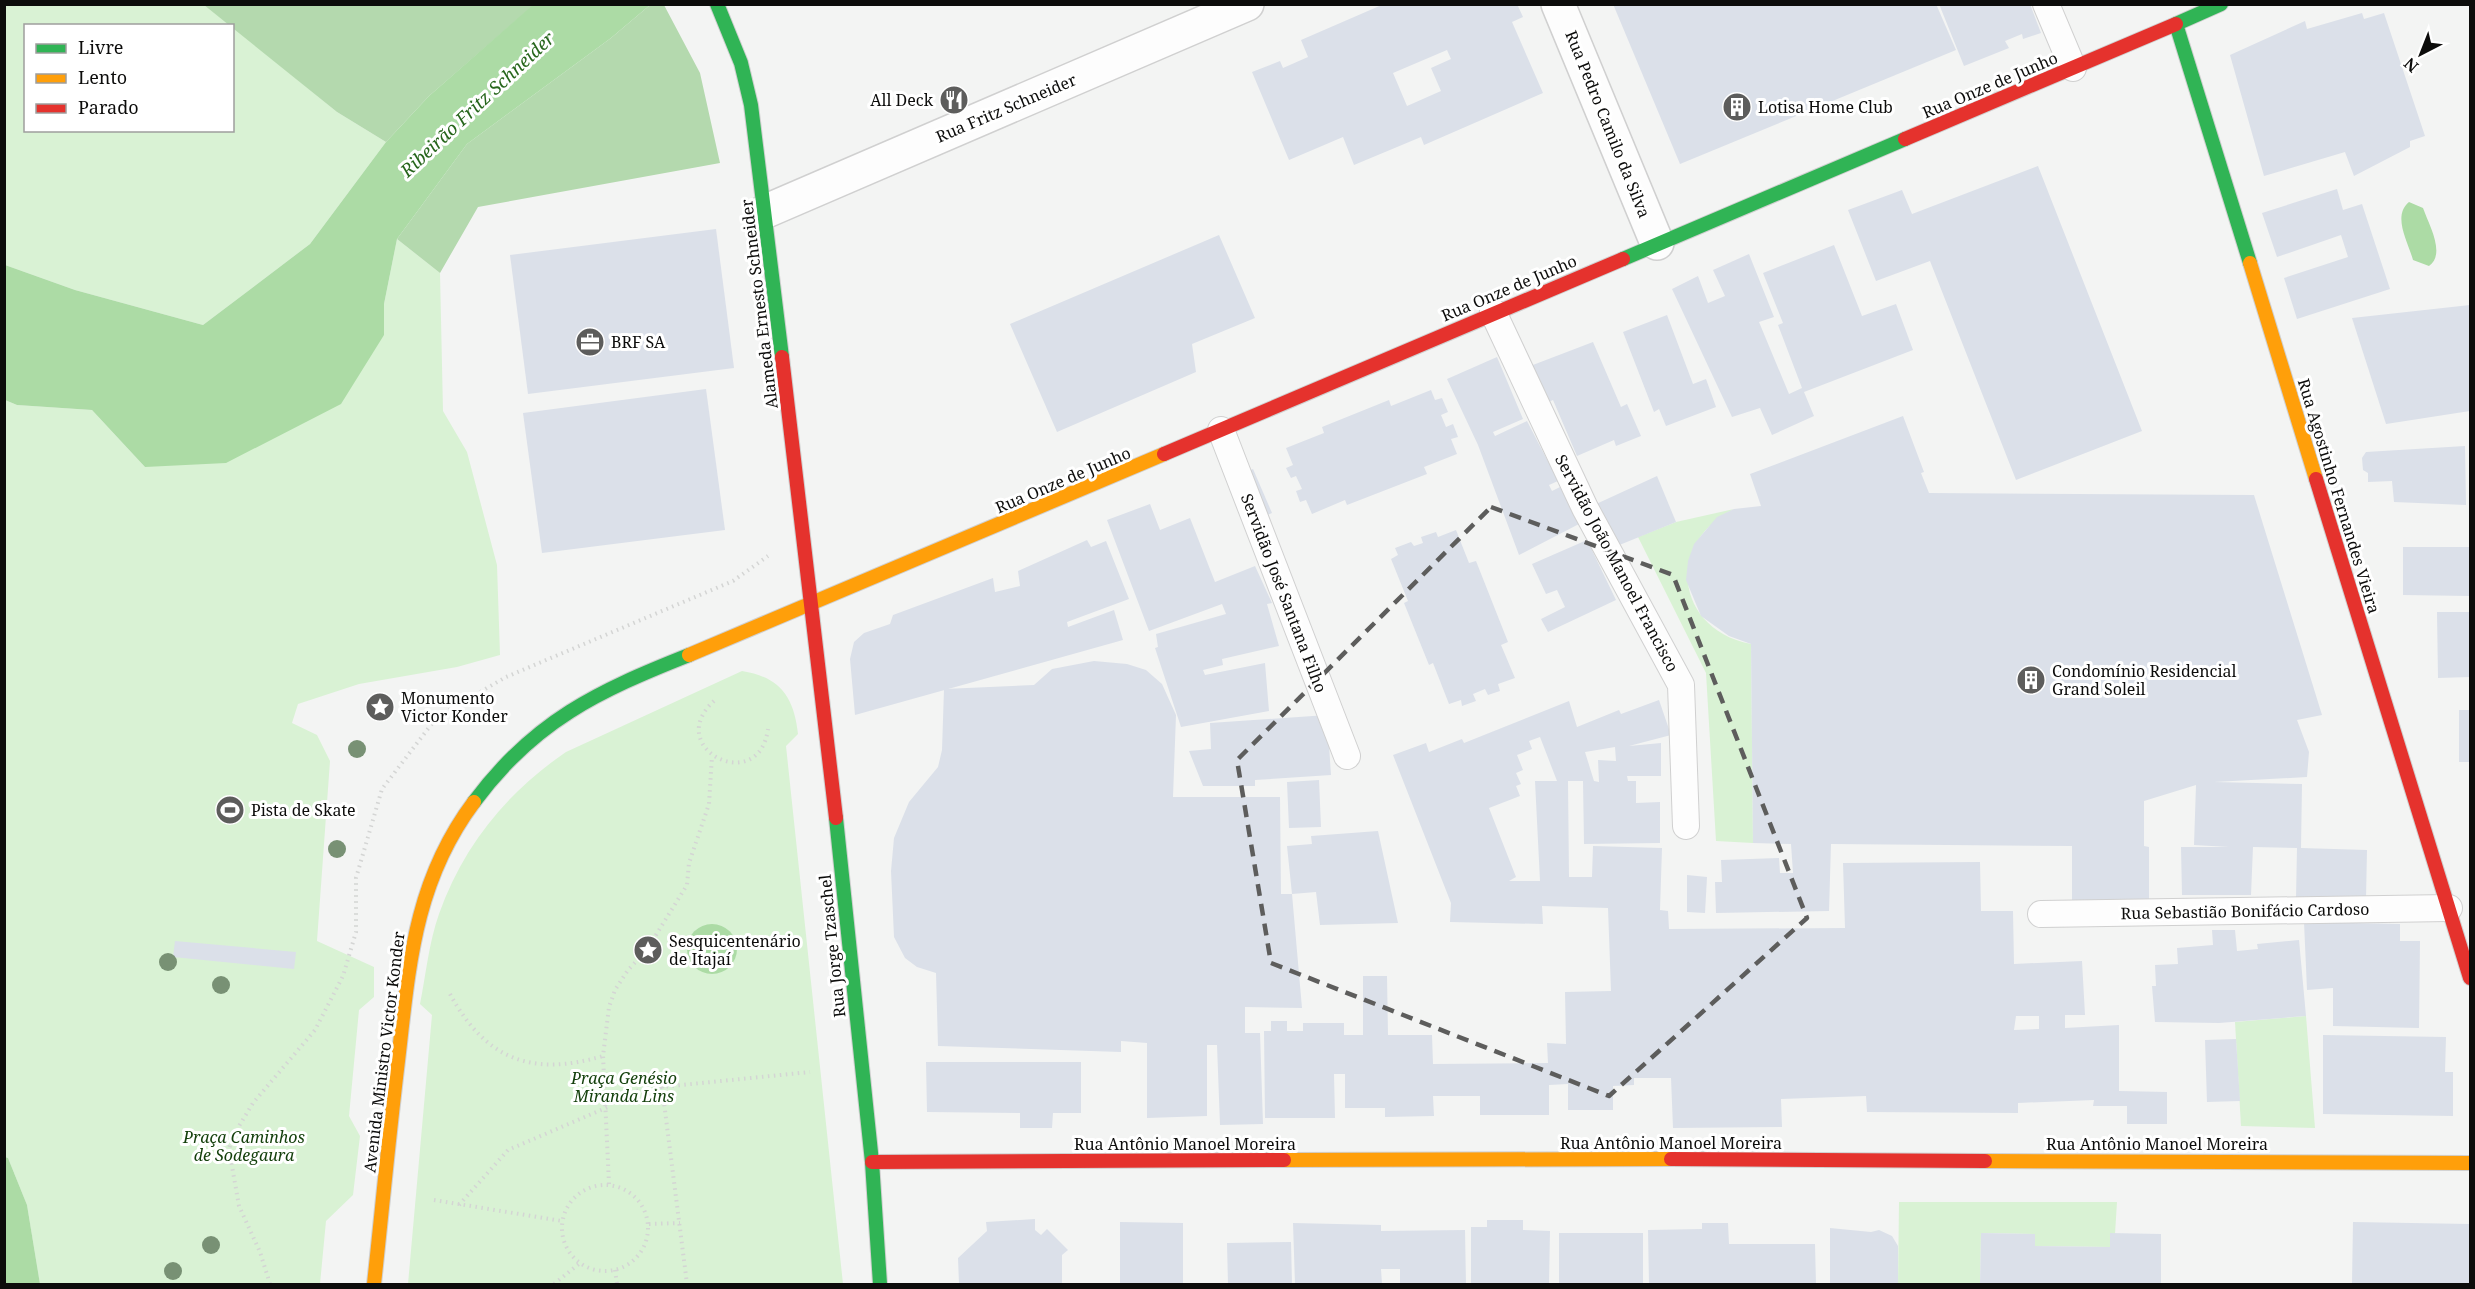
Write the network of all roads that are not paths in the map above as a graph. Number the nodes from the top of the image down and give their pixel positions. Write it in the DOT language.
graph roads {
  1 [pos="717,4"];
  2 [pos="1246,4"];
  3 [pos="1558,4"];
  4 [pos="2046,4"];
  5 [pos="2221,4"];
  6 [pos="2176,24"];
  7 [pos="2073,68"];
  8 [pos="764,212"];
  9 [pos="1657,243"];
  10 [pos="1493,312"];
  11 [pos="1221,430"];
  12 [pos="812,605"];
  13 [pos="1347,756"];
  14 [pos="1686,826"];
  15 [pos="2449,908"];
  16 [pos="2041,914"];
  17 [pos="2470,978"];
  18 [pos="872,1162"];
  19 [pos="2470,1163"];
  20 [pos="374,1284"];
  21 [pos="880,1284"];
  1 -- 8 [label="main road, Alameda Ernesto Schneider"];
  2 -- 8 [label="street, Rua Fritz Schneider"];
  3 -- 9 [label="street, Rua Pedro Camilo da Silva"];
  4 -- 7 [label="lane"];
  5 -- 6 [label="main road, Rua Onze de Junho"];
  6 -- 7 [label="main road, Rua Onze de Junho"];
  6 -- 15 [label="main road, Rua Agostinho Fernandes Vieira"];
  7 -- 9 [label="main road, Rua Onze de Junho"];
  8 -- 12 [label="main road, Alameda Ernesto Schneider"];
  9 -- 10 [label="main road, Rua Onze de Junho"];
  10 -- 11 [label="main road, Rua Onze de Junho"];
  10 -- 14 [label="lane, Servidão João Manoel Francisco"];
  11 -- 12 [label="main road, Rua Onze de Junho"];
  11 -- 13 [label="lane, Servidão José Santana Filho"];
  12 -- 18 [label="main road, Rua Jorge Tzaschel"];
  12 -- 20 [label="main road, Avenida Ministro Victor Konder"];
  15 -- 16 [label="lane, Rua Sebastião Bonifácio Cardoso"];
  15 -- 17 [label="main road, Rua Agostinho Fernandes Vieira"];
  18 -- 19 [label="main road, Rua Antônio Manoel Moreira"];
  18 -- 21 [label="main road, Rua Jorge Tzaschel"];
}
